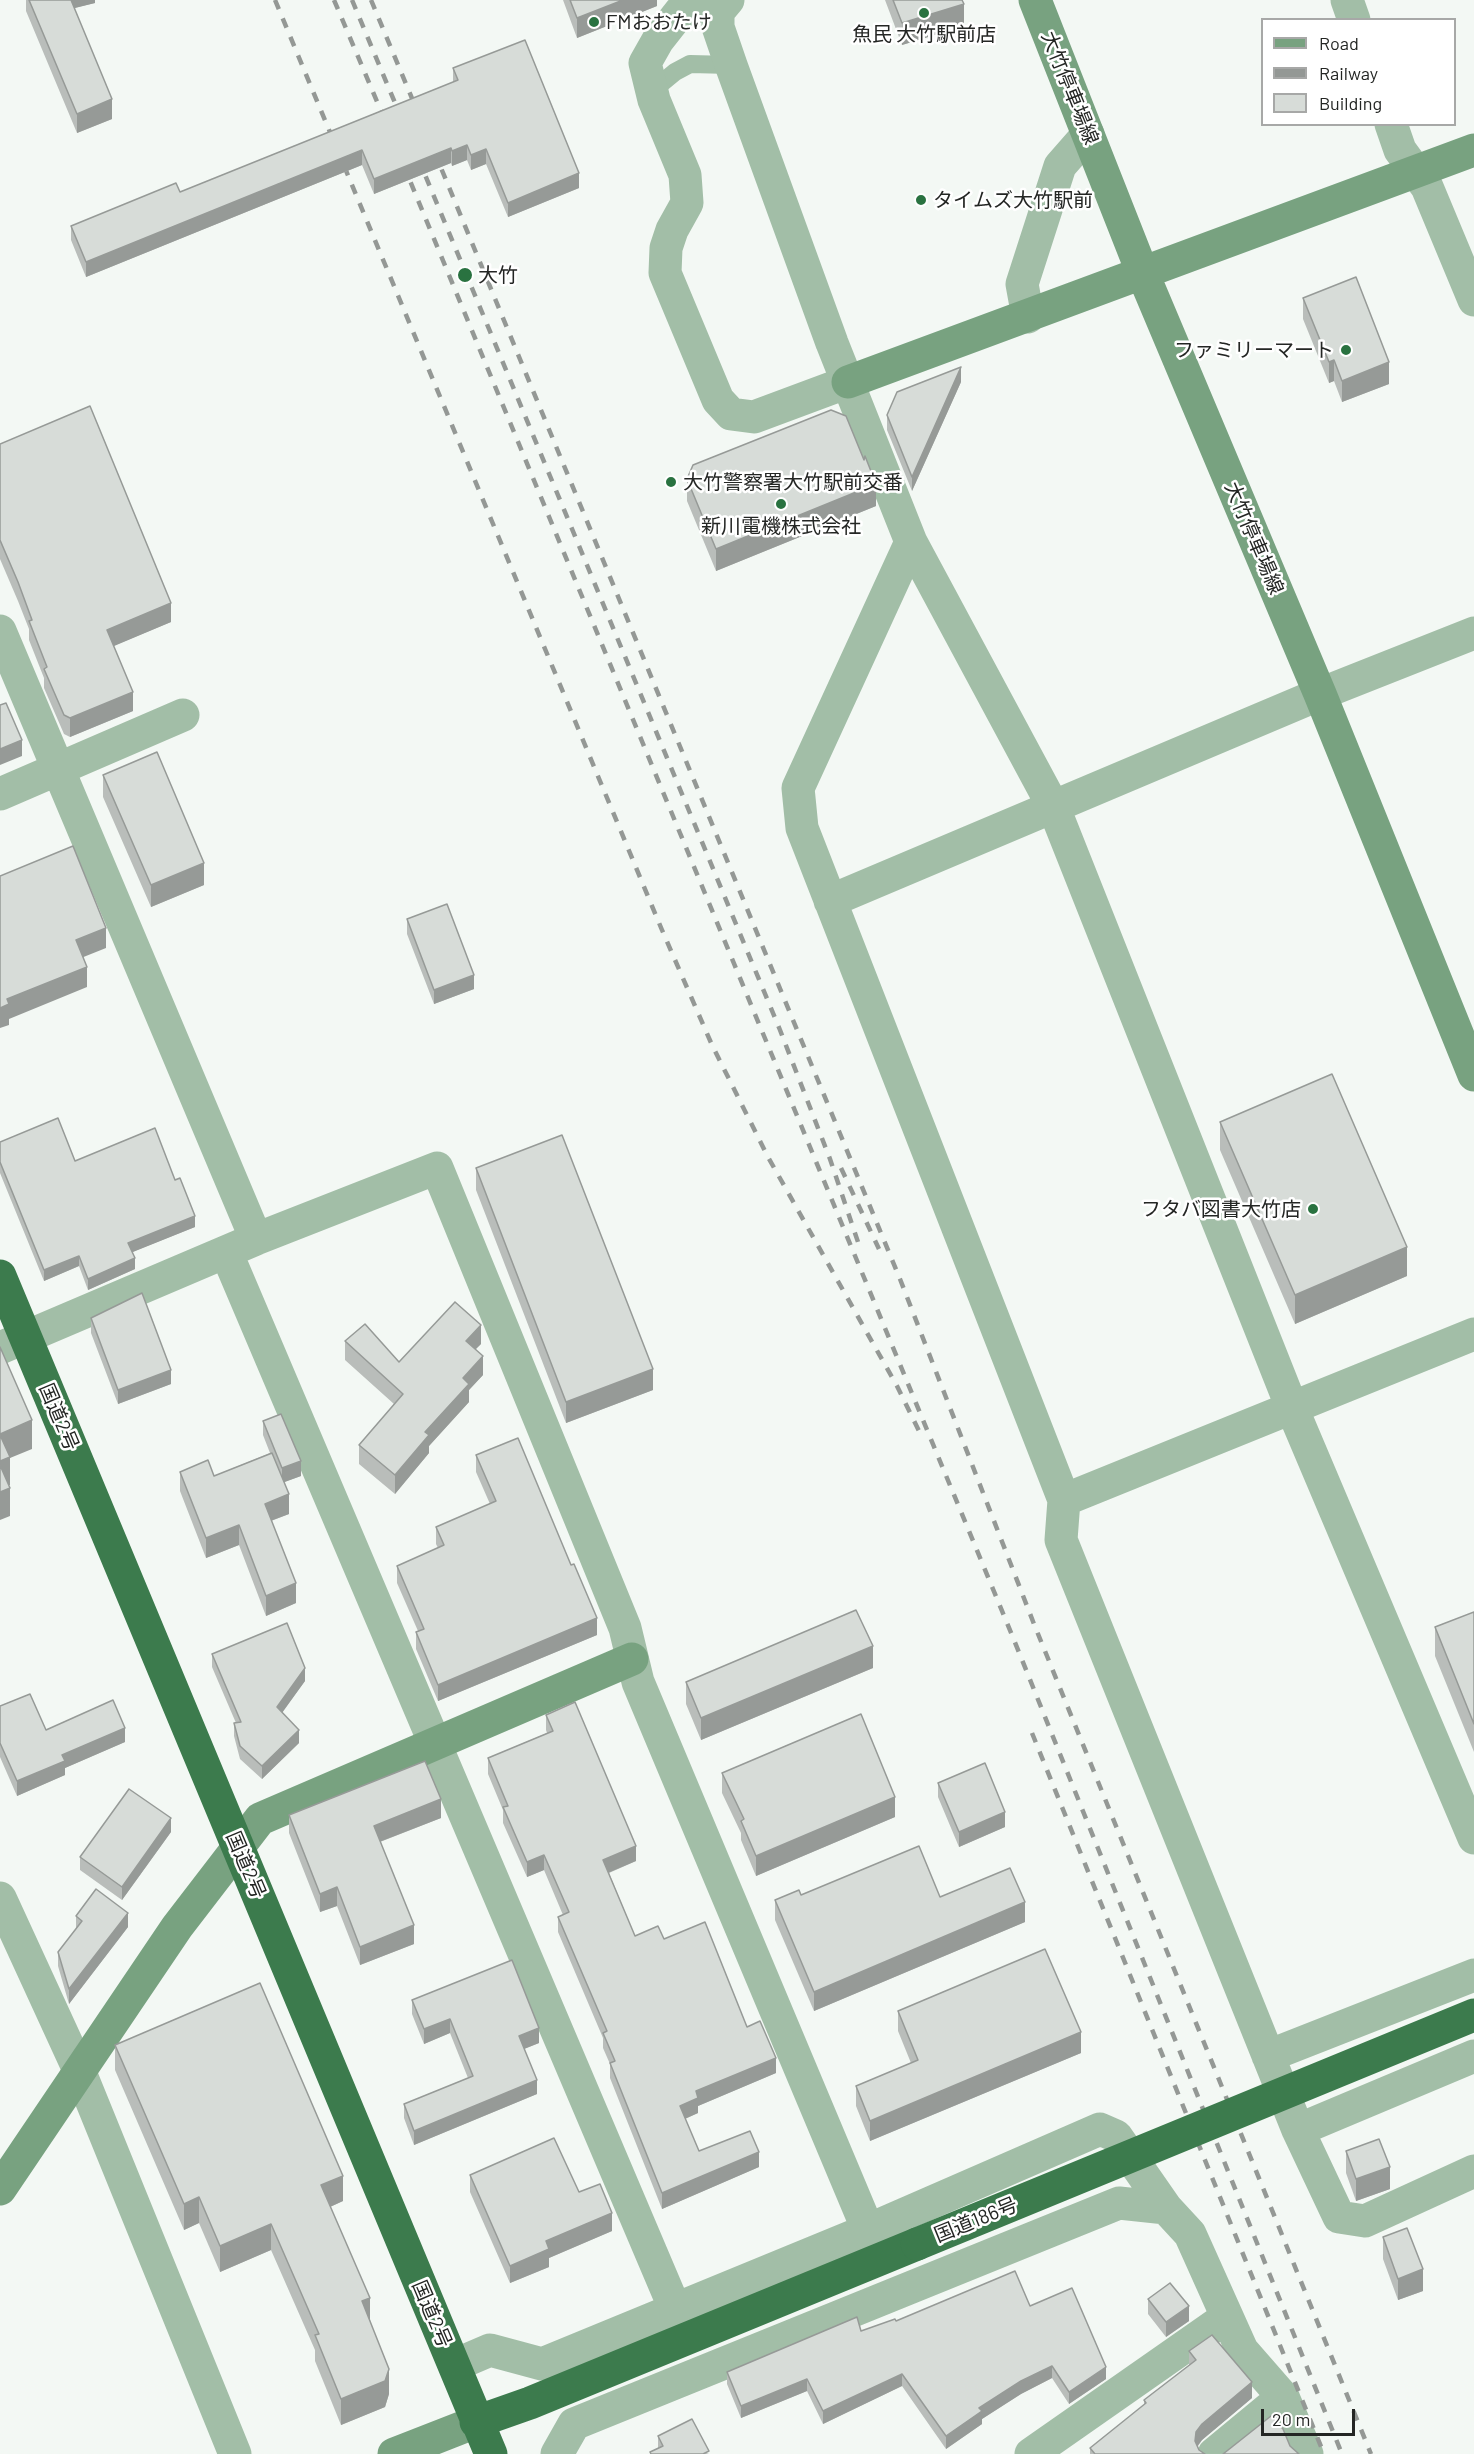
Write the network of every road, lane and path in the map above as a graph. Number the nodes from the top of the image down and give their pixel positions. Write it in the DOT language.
graph roads {
  1 [pos="717,0"];
  2 [pos="728,0"];
  3 [pos="1035,0"];
  4 [pos="1347,0"];
  5 [pos="675,6"];
  6 [pos="1352,18"];
  7 [pos="730,65"];
  8 [pos="654,100"];
  9 [pos="1392,126"];
  10 [pos="1088,134"];
  11 [pos="1474,150"];
  12 [pos="1415,172"];
  13 [pos="1143,274"];
  14 [pos="1474,300"];
  15 [pos="1028,317"];
  16 [pos="848,382"];
  17 [pos="911,542"];
  18 [pos="0,631"];
  19 [pos="1474,633"];
  20 [pos="1320,694"];
  21 [pos="183,715"];
  22 [pos="57,769"];
  23 [pos="0,794"];
  24 [pos="1054,808"];
  25 [pos="830,901"];
  26 [pos="1474,1075"];
  27 [pos="256,1239"];
  28 [pos="226,1254"];
  29 [pos="0,1276"];
  30 [pos="1474,1334"];
  31 [pos="13,1342"];
  32 [pos="1293,1408"];
  33 [pos="1064,1500"];
  34 [pos="632,1659"];
  35 [pos="435,1743"];
  36 [pos="1474,1838"];
  37 [pos="238,1845"];
  38 [pos="0,1898"];
  39 [pos="1471,1982"];
  40 [pos="1474,2015"];
  41 [pos="1268,2056"];
  42 [pos="1474,2056"];
  43 [pos="80,2070"];
  44 [pos="1298,2130"];
  45 [pos="1474,2171"];
  46 [pos="0,2189"];
  47 [pos="1166,2208"];
  48 [pos="868,2230"];
  49 [pos="675,2309"];
  50 [pos="1227,2317"];
  51 [pos="455,2365"];
  52 [pos="1283,2397"];
  53 [pos="476,2422"];
  54 [pos="235,2454"];
  55 [pos="394,2454"];
  56 [pos="491,2454"];
  57 [pos="557,2454"];
  58 [pos="1031,2454"];
  59 [pos="1214,2454"];
  60 [pos="1307,2454"];
  1 -- 5 [label="street"];
  2 -- 7 [label="street"];
  3 -- 10 [label="street, 大竹停車場線"];
  4 -- 6 [label="street"];
  5 -- 8 [label="street"];
  7 -- 8 [label="lane"];
  7 -- 16 [label="street"];
  8 -- 16 [label="street"];
  9 -- 12 [label="street"];
  10 -- 13 [label="street, 大竹停車場線"];
  10 -- 15 [label="street"];
  11 -- 12 [label="street"];
  12 -- 13 [label="street"];
  12 -- 14 [label="street"];
  13 -- 15 [label="street"];
  13 -- 20 [label="street, 大竹停車場線"];
  15 -- 16 [label="street"];
  16 -- 17 [label="street"];
  17 -- 24 [label="street"];
  17 -- 25 [label="street"];
  18 -- 22 [label="street"];
  19 -- 20 [label="street"];
  20 -- 24 [label="street"];
  20 -- 26 [label="street, 大竹停車場線"];
  21 -- 22 [label="street"];
  22 -- 23 [label="street"];
  22 -- 27 [label="street"];
  24 -- 25 [label="street"];
  24 -- 32 [label="street"];
  25 -- 33 [label="street"];
  27 -- 28 [label="street"];
  27 -- 34 [label="street"];
  28 -- 31 [label="street"];
  28 -- 35 [label="street"];
  29 -- 31 [label="highway, 国道2号"];
  30 -- 32 [label="street"];
  31 -- 37 [label="highway, 国道2号"];
  32 -- 33 [label="street"];
  32 -- 36 [label="street"];
  33 -- 41 [label="street"];
  34 -- 35 [label="street"];
  34 -- 48 [label="street"];
  35 -- 37 [label="street"];
  35 -- 49 [label="street"];
  37 -- 43 [label="street"];
  37 -- 51 [label="highway, 国道2号"];
  38 -- 43 [label="street"];
  39 -- 41 [label="street"];
  40 -- 53 [label="highway, 国道186号, bridge"];
  41 -- 44 [label="street"];
  42 -- 44 [label="street"];
  43 -- 46 [label="street"];
  43 -- 54 [label="street"];
  44 -- 45 [label="street"];
  47 -- 48 [label="street"];
  47 -- 50 [label="street"];
  47 -- 57 [label="street"];
  48 -- 49 [label="street"];
  49 -- 51 [label="street"];
  50 -- 52 [label="street"];
  50 -- 58 [label="street"];
  51 -- 53 [label="highway, 国道2号"];
  52 -- 59 [label="street"];
  52 -- 60 [label="street"];
  53 -- 55 [label="street"];
  53 -- 56 [label="highway, 国道2号"];
}
